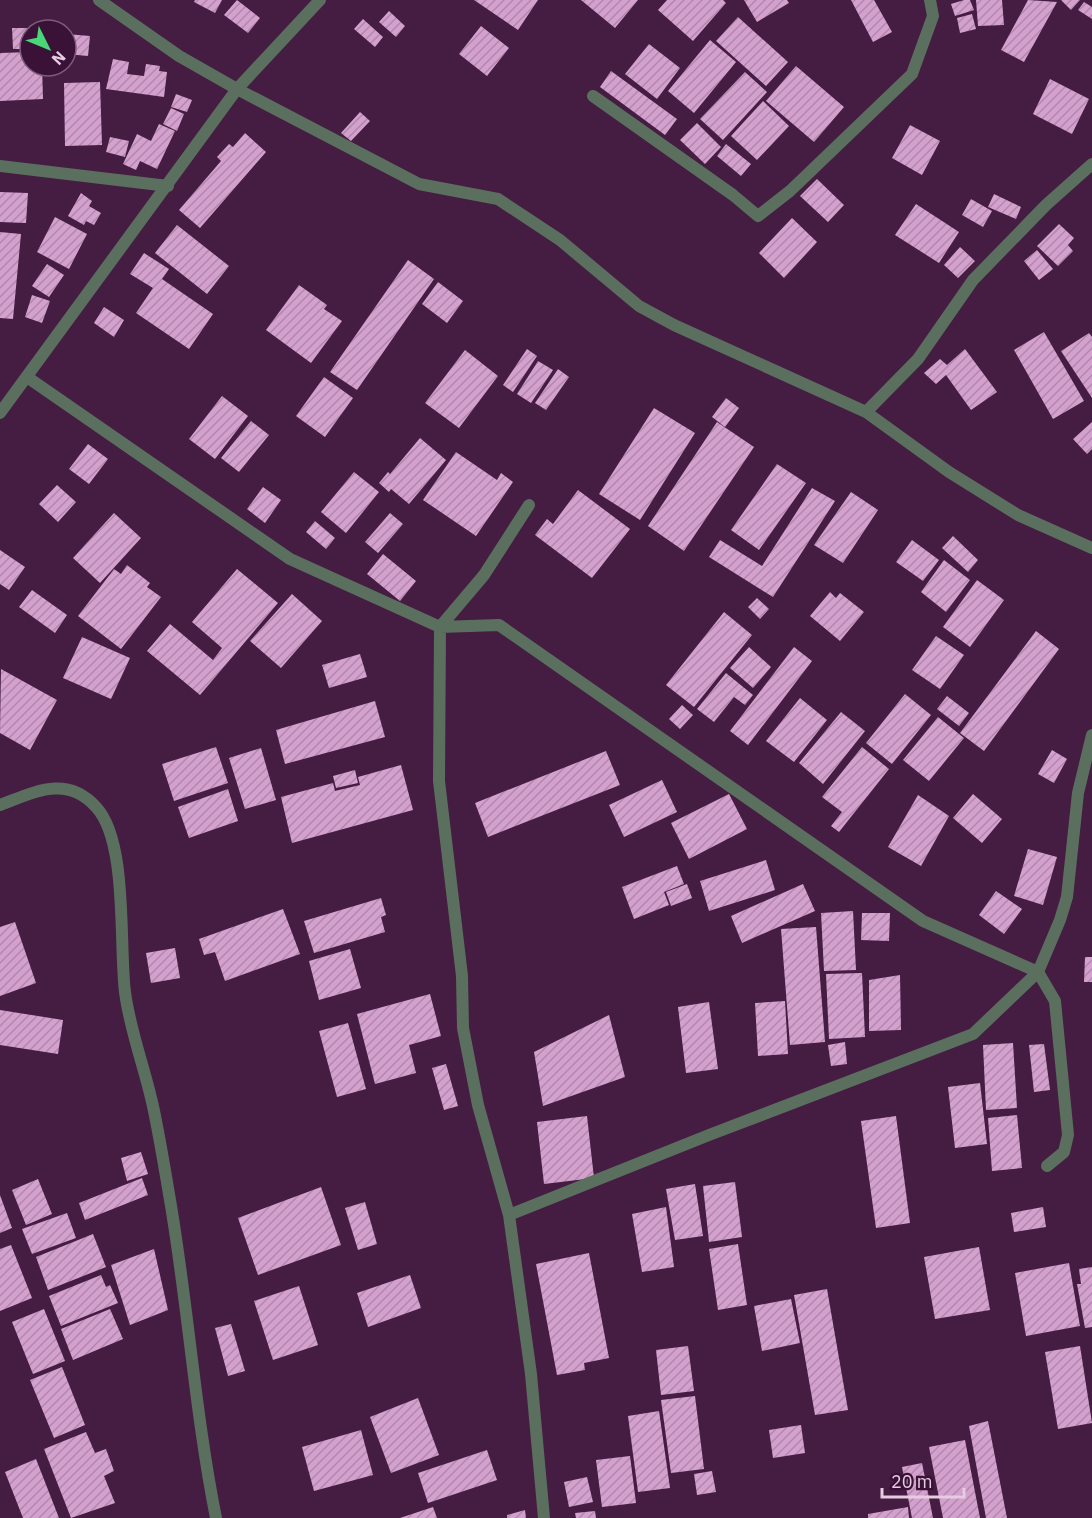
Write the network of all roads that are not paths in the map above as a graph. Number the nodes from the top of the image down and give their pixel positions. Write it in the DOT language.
graph roads {
  1 [pos="99,0"];
  2 [pos="320,0"];
  3 [pos="930,0"];
  4 [pos="237,89"];
  5 [pos="593,96"];
  6 [pos="1092,165"];
  7 [pos="0,166"];
  8 [pos="168,186"];
  9 [pos="27,377"];
  10 [pos="866,412"];
  11 [pos="0,413"];
  12 [pos="529,505"];
  13 [pos="1092,548"];
  14 [pos="440,627"];
  15 [pos="1092,735"];
  16 [pos="0,805"];
  17 [pos="1038,972"];
  18 [pos="1047,1166"];
  19 [pos="509,1215"];
  20 [pos="216,1518"];
  21 [pos="544,1518"];
  1 -- 4 [label="street"];
  2 -- 4 [label="street"];
  3 -- 5 [label="street"];
  4 -- 8 [label="street"];
  4 -- 10 [label="street"];
  6 -- 10 [label="street"];
  7 -- 8 [label="street"];
  8 -- 9 [label="street"];
  9 -- 11 [label="street"];
  9 -- 14 [label="street"];
  10 -- 13 [label="street"];
  12 -- 14 [label="street"];
  14 -- 17 [label="street"];
  14 -- 19 [label="street"];
  15 -- 17 [label="street"];
  16 -- 20 [label="street"];
  17 -- 18 [label="street"];
  17 -- 19 [label="street"];
  19 -- 21 [label="street"];
}
